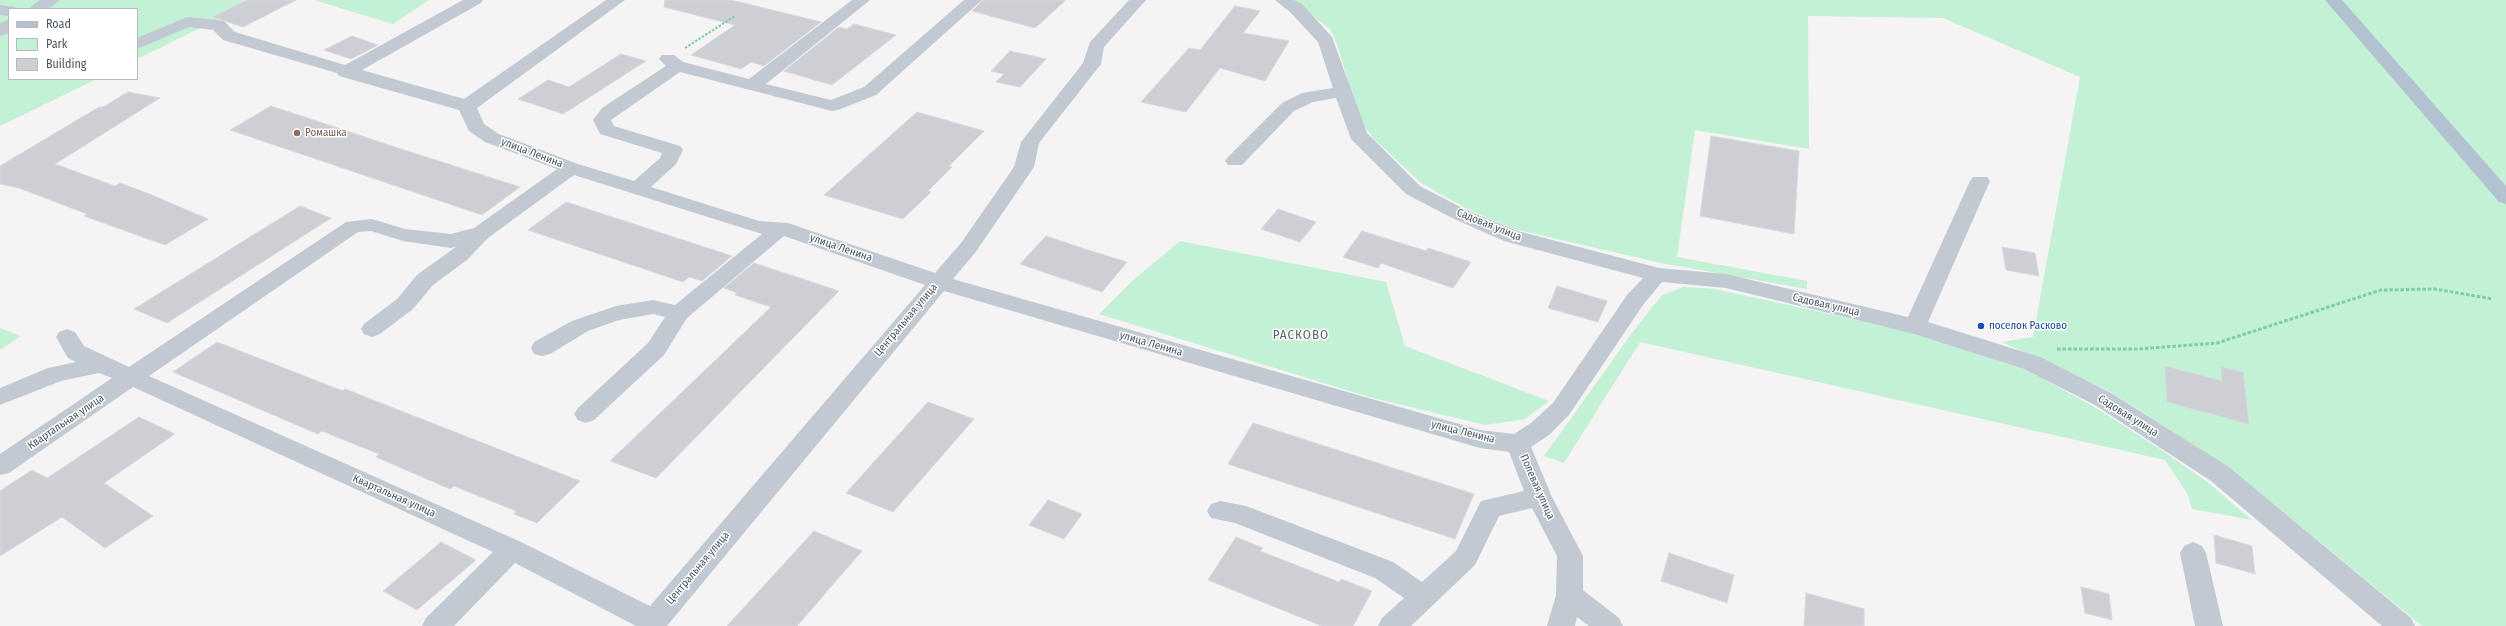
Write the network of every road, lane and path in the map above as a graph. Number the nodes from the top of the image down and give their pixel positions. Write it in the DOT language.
graph roads {
  1 [pos="52,0"];
  2 [pos="475,0"];
  3 [pos="617,0"];
  4 [pos="862,0"];
  5 [pos="974,0"];
  6 [pos="1138,0"];
  7 [pos="1283,0"];
  8 [pos="2333,0"];
  9 [pos="38,8"];
  10 [pos="735,16"];
  11 [pos="138,44"];
  12 [pos="672,63"];
  13 [pos="345,72"];
  14 [pos="752,86"];
  15 [pos="1342,92"];
  16 [pos="467,106"];
  17 [pos="1235,161"];
  18 [pos="571,168"];
  19 [pos="1980,181"];
  20 [pos="637,188"];
  21 [pos="2506,198"];
  22 [pos="781,228"];
  23 [pos="481,233"];
  24 [pos="1658,276"];
  25 [pos="938,282"];
  26 [pos="2493,299"];
  27 [pos="680,313"];
  28 [pos="1915,326"];
  29 [pos="372,329"];
  30 [pos="67,337"];
  31 [pos="542,348"];
  32 [pos="2032,363"];
  33 [pos="100,366"];
  34 [pos="131,377"];
  35 [pos="0,397"];
  36 [pos="586,414"];
  37 [pos="1518,444"];
  38 [pos="0,466"];
  39 [pos="1539,497"];
  40 [pos="1220,511"];
  41 [pos="512,549"];
  42 [pos="2193,553"];
  43 [pos="1570,595"];
  44 [pos="1423,597"];
  45 [pos="652,624"];
  46 [pos="436,626"];
  47 [pos="1392,626"];
  48 [pos="1561,626"];
  49 [pos="1609,626"];
  50 [pos="2209,626"];
  51 [pos="2400,626"];
  1 -- 9 [label="street"];
  2 -- 13 [label="street"];
  3 -- 16 [label="street"];
  4 -- 14 [label="street"];
  5 -- 14 [label="street"];
  6 -- 25 [label="street, Центральная улица"];
  7 -- 15 [label="street, Садовая улица"];
  8 -- 21 [label="main road"];
  10 -- 12 [label="path"];
  11 -- 13 [label="street"];
  12 -- 14 [label="street"];
  12 -- 20 [label="street"];
  13 -- 16 [label="street"];
  15 -- 17 [label="street"];
  15 -- 24 [label="street, Садовая улица"];
  16 -- 18 [label="street, улица Ленина"];
  18 -- 20 [label="street, улица Ленина"];
  18 -- 23 [label="street"];
  19 -- 28 [label="street"];
  20 -- 22 [label="street, улица Ленина"];
  22 -- 25 [label="street, улица Ленина"];
  22 -- 27 [label="street"];
  23 -- 29 [label="street"];
  23 -- 34 [label="street"];
  24 -- 28 [label="street, Садовая улица"];
  24 -- 37 [label="street, Полевая улица"];
  25 -- 37 [label="street, улица Ленина"];
  25 -- 45 [label="street, Центральная улица"];
  26 -- 32 [label="path"];
  27 -- 31 [label="street"];
  27 -- 36 [label="street"];
  28 -- 32 [label="street, Садовая улица"];
  30 -- 33 [label="street, Квартальная улица"];
  32 -- 51 [label="street, Садовая улица"];
  33 -- 34 [label="street, Квартальная улица"];
  33 -- 35 [label="street"];
  34 -- 38 [label="street, Квартальная улица"];
  34 -- 41 [label="street, Квартальная улица"];
  37 -- 39 [label="street, Полевая улица"];
  39 -- 43 [label="street, Полевая улица"];
  39 -- 44 [label="street"];
  40 -- 44 [label="street"];
  41 -- 45 [label="street, Квартальная улица"];
  41 -- 46 [label="street"];
  42 -- 50 [label="street"];
  43 -- 48 [label="street, Полевая улица"];
  43 -- 49 [label="street"];
  44 -- 47 [label="street"];
}
